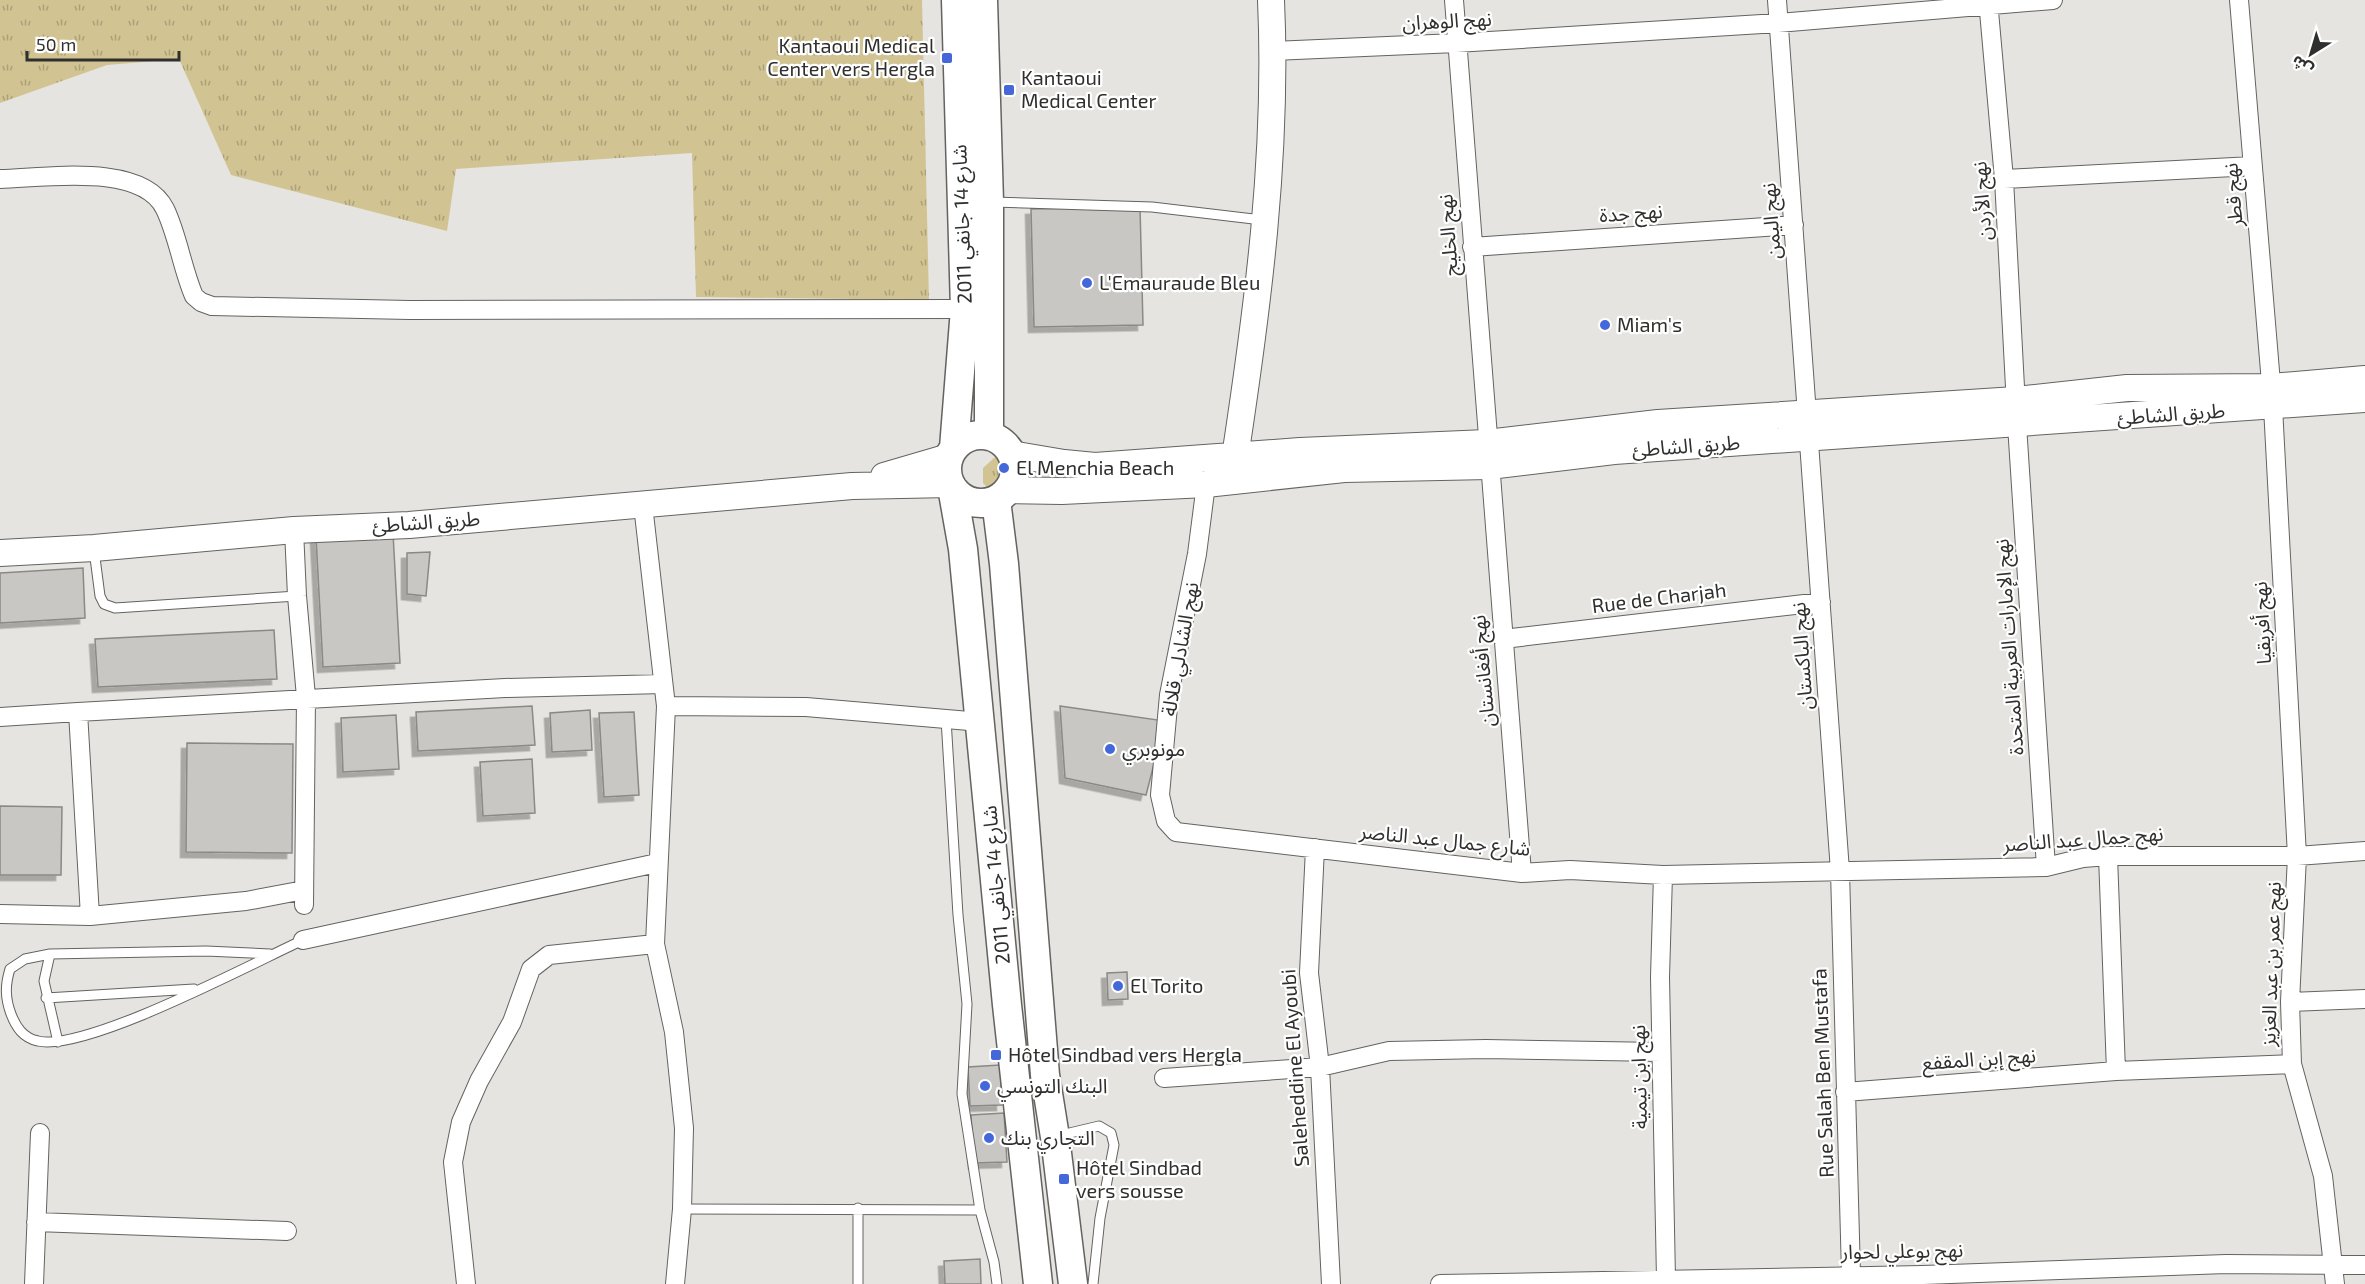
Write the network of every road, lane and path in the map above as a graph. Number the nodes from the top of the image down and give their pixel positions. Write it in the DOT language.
graph roads {
  1 [pos="956,0"];
  2 [pos="983,0"];
  3 [pos="1271,0"];
  4 [pos="1454,0"];
  5 [pos="1777,0"];
  6 [pos="2053,0"];
  7 [pos="2239,0"];
  8 [pos="1989,3"];
  9 [pos="1778,23"];
  10 [pos="1456,43"];
  11 [pos="1273,51"];
  12 [pos="2253,166"];
  13 [pos="0,179"];
  14 [pos="2004,180"];
  15 [pos="989,202"];
  16 [pos="1265,220"];
  17 [pos="1794,225"];
  18 [pos="1472,247"];
  19 [pos="965,309"];
  20 [pos="2365,379"];
  21 [pos="2272,397"];
  22 [pos="2365,399"];
  23 [pos="2016,400"];
  24 [pos="1808,412"];
  25 [pos="2017,425"];
  26 [pos="989,436"];
  27 [pos="1810,438"];
  28 [pos="1011,453"];
  29 [pos="1488,454"];
  30 [pos="1235,457"];
  31 [pos="952,469"];
  32 [pos="1206,484"];
  33 [pos="1002,495"];
  34 [pos="643,505"];
  35 [pos="294,530"];
  36 [pos="93,548"];
  37 [pos="0,553"];
  38 [pos="297,596"];
  39 [pos="1821,602"];
  40 [pos="1503,639"];
  41 [pos="663,684"];
  42 [pos="306,697"];
  43 [pos="666,706"];
  44 [pos="78,712"];
  45 [pos="0,717"];
  46 [pos="946,719"];
  47 [pos="981,722"];
  48 [pos="1164,815"];
  49 [pos="1315,848"];
  50 [pos="2365,850"];
  51 [pos="2108,856"];
  52 [pos="2297,856"];
  53 [pos="657,863"];
  54 [pos="2046,867"];
  55 [pos="1840,871"];
  56 [pos="1522,873"];
  57 [pos="1663,875"];
  58 [pos="0,914"];
  59 [pos="90,916"];
  60 [pos="303,940"];
  61 [pos="655,944"];
  62 [pos="50,954"];
  63 [pos="272,954"];
  64 [pos="199,988"];
  65 [pos="46,998"];
  66 [pos="2365,999"];
  67 [pos="2290,1002"];
  68 [pos="58,1041"];
  69 [pos="1661,1052"];
  70 [pos="2292,1064"];
  71 [pos="1320,1067"];
  72 [pos="2116,1071"];
  73 [pos="1164,1078"];
  74 [pos="1845,1092"];
  75 [pos="40,1133"];
  76 [pos="1055,1137"];
  77 [pos="858,1208"];
  78 [pos="682,1209"];
  79 [pos="980,1210"];
  80 [pos="36,1222"];
  81 [pos="287,1231"];
  82 [pos="2365,1265"];
  83 [pos="1851,1274"];
  84 [pos="2155,1275"];
  85 [pos="2334,1275"];
  86 [pos="1923,1279"];
  87 [pos="1774,1280"];
  88 [pos="1655,1281"];
  89 [pos="1501,1283"];
  90 [pos="34,1284"];
  91 [pos="466,1284"];
  92 [pos="675,1284"];
  93 [pos="858,1284"];
  94 [pos="997,1284"];
  95 [pos="1038,1284"];
  96 [pos="1073,1284"];
  97 [pos="1094,1284"];
  98 [pos="1331,1284"];
  99 [pos="1440,1284"];
  1 -- 19 [label="main road, شارع 14 جانفي 2011"];
  2 -- 15 [label="main road, شارع 14 جانفي 2011"];
  3 -- 11 [label="street"];
  4 -- 10 [label="street, نهج الخليج"];
  5 -- 9 [label="street, نهج اليمن"];
  6 -- 8 [label="street, نهج الوهران"];
  7 -- 12 [label="street, نهج قطر"];
  8 -- 9 [label="street, نهج الوهران"];
  8 -- 14 [label="street, نهج الأردن"];
  9 -- 10 [label="street, نهج الوهران"];
  9 -- 17 [label="street, نهج اليمن"];
  10 -- 11 [label="street, نهج الوهران"];
  10 -- 18 [label="street, نهج الخليج"];
  11 -- 16 [label="street"];
  12 -- 14 [label="street"];
  12 -- 21 [label="street, نهج قطر"];
  13 -- 19 [label="street"];
  14 -- 23 [label="street, نهج الأردن"];
  15 -- 16 [label="lane"];
  15 -- 26 [label="main road, شارع 14 جانفي 2011"];
  16 -- 30 [label="street"];
  17 -- 18 [label="street, نهج جدة"];
  17 -- 24 [label="street, نهج اليمن"];
  18 -- 29 [label="street, نهج الخليج"];
  19 -- 31 [label="main road, شارع 14 جانفي 2011"];
  20 -- 21 [label="street, طريق الشاطئ"];
  21 -- 22 [label="street, طريق الشاطئ"];
  21 -- 23 [label="street, طريق الشاطئ"];
  21 -- 25 [label="street, طريق الشاطئ"];
  21 -- 52 [label="street, نهج أفريقيا"];
  23 -- 24 [label="street, طريق الشاطئ"];
  23 -- 25 [label="street, نهج الأردن"];
  24 -- 27 [label="street, نهج اليمن"];
  24 -- 29 [label="street, طريق الشاطئ"];
  25 -- 27 [label="street, طريق الشاطئ"];
  25 -- 54 [label="street, نهج الإمارات العربية المتحدة"];
  26 -- 28 [label="main road"];
  26 -- 31 [label="main road"];
  27 -- 29 [label="street, طريق الشاطئ"];
  27 -- 39 [label="street, نهج الباكستان"];
  28 -- 30 [label="street, طريق الشاطئ"];
  28 -- 33 [label="main road"];
  29 -- 30 [label="street, طريق الشاطئ"];
  29 -- 32 [label="street, طريق الشاطئ"];
  29 -- 40 [label="street, نهج أفغانستان"];
  31 -- 33 [label="main road"];
  31 -- 34 [label="street, طريق الشاطئ"];
  31 -- 47 [label="main road, شارع 14 جانفي 2011"];
  32 -- 33 [label="street, طريق الشاطئ"];
  32 -- 48 [label="street, نهج الشادلي قلالة"];
  33 -- 76 [label="main road, شارع 14 جانفي 2011"];
  34 -- 35 [label="street, طريق الشاطئ"];
  34 -- 41 [label="street"];
  35 -- 36 [label="street, طريق الشاطئ"];
  35 -- 38 [label="street"];
  36 -- 37 [label="street, طريق الشاطئ"];
  36 -- 38 [label="lane"];
  38 -- 42 [label="street"];
  39 -- 40 [label="street, Rue de Charjah"];
  39 -- 55 [label="street, نهج الباكستان"];
  40 -- 56 [label="street, نهج أفغانستان"];
  41 -- 42 [label="street"];
  41 -- 43 [label="street"];
  42 -- 44 [label="street"];
  42 -- 59 [label="street"];
  43 -- 46 [label="street"];
  43 -- 53 [label="street"];
  44 -- 45 [label="street"];
  44 -- 59 [label="street"];
  46 -- 47 [label="street"];
  46 -- 79 [label="lane"];
  47 -- 95 [label="main road, شارع 14 جانفي 2011"];
  48 -- 49 [label="street, شارع جمال عبد الناصر"];
  49 -- 56 [label="street, شارع جمال عبد الناصر"];
  49 -- 71 [label="street, Saleheddine El Ayoubi"];
  50 -- 52 [label="street, نهج جمال عبد الناصر"];
  51 -- 52 [label="street, نهج جمال عبد الناصر"];
  51 -- 54 [label="street, نهج جمال عبد الناصر"];
  51 -- 72 [label="street"];
  52 -- 67 [label="street, نهج عمر بن عبد العزيز"];
  53 -- 60 [label="street"];
  53 -- 61 [label="street"];
  54 -- 55 [label="street, نهج جمال عبد الناصر"];
  55 -- 57 [label="street, شارع جمال عبد الناصر"];
  55 -- 74 [label="street, Rue Salah Ben Mustafa"];
  56 -- 57 [label="street, شارع جمال عبد الناصر"];
  57 -- 69 [label="street, نهج ابن تيمية"];
  58 -- 59 [label="street"];
  60 -- 63 [label="lane"];
  61 -- 78 [label="street"];
  61 -- 91 [label="street"];
  62 -- 63 [label="lane"];
  62 -- 65 [label="lane"];
  62 -- 68 [label="lane"];
  63 -- 64 [label="lane"];
  64 -- 65 [label="lane"];
  64 -- 68 [label="lane"];
  65 -- 68 [label="lane"];
  66 -- 67 [label="street"];
  67 -- 70 [label="street, نهج عمر بن عبد العزيز"];
  69 -- 71 [label="street"];
  69 -- 88 [label="street, نهج ابن تيمية"];
  70 -- 72 [label="street, نهج إبن المقفع"];
  70 -- 85 [label="street, نهج عمر بن عبد العزيز"];
  71 -- 73 [label="street"];
  71 -- 98 [label="street, Saleheddine El Ayoubi"];
  72 -- 74 [label="street, نهج إبن المقفع"];
  74 -- 83 [label="street, Rue Salah Ben Mustafa"];
  75 -- 80 [label="street"];
  76 -- 96 [label="main road, شارع 14 جانفي 2011"];
  76 -- 97 [label="lane"];
  77 -- 78 [label="lane"];
  77 -- 79 [label="lane"];
  77 -- 93 [label="lane"];
  78 -- 92 [label="street"];
  79 -- 94 [label="lane"];
  80 -- 81 [label="street"];
  80 -- 90 [label="street"];
  82 -- 85 [label="street, نهج بوعلي لحوار"];
  83 -- 86 [label="street, نهج بوعلي لحوار"];
  83 -- 87 [label="street, نهج بوعلي لحوار"];
  84 -- 85 [label="street, نهج بوعلي لحوار"];
  84 -- 86 [label="street, نهج بوعلي لحوار"];
  87 -- 88 [label="street, نهج بوعلي لحوار"];
  88 -- 89 [label="street, نهج بوعلي لحوار"];
  89 -- 99 [label="street, نهج بوعلي لحوار"];
}
